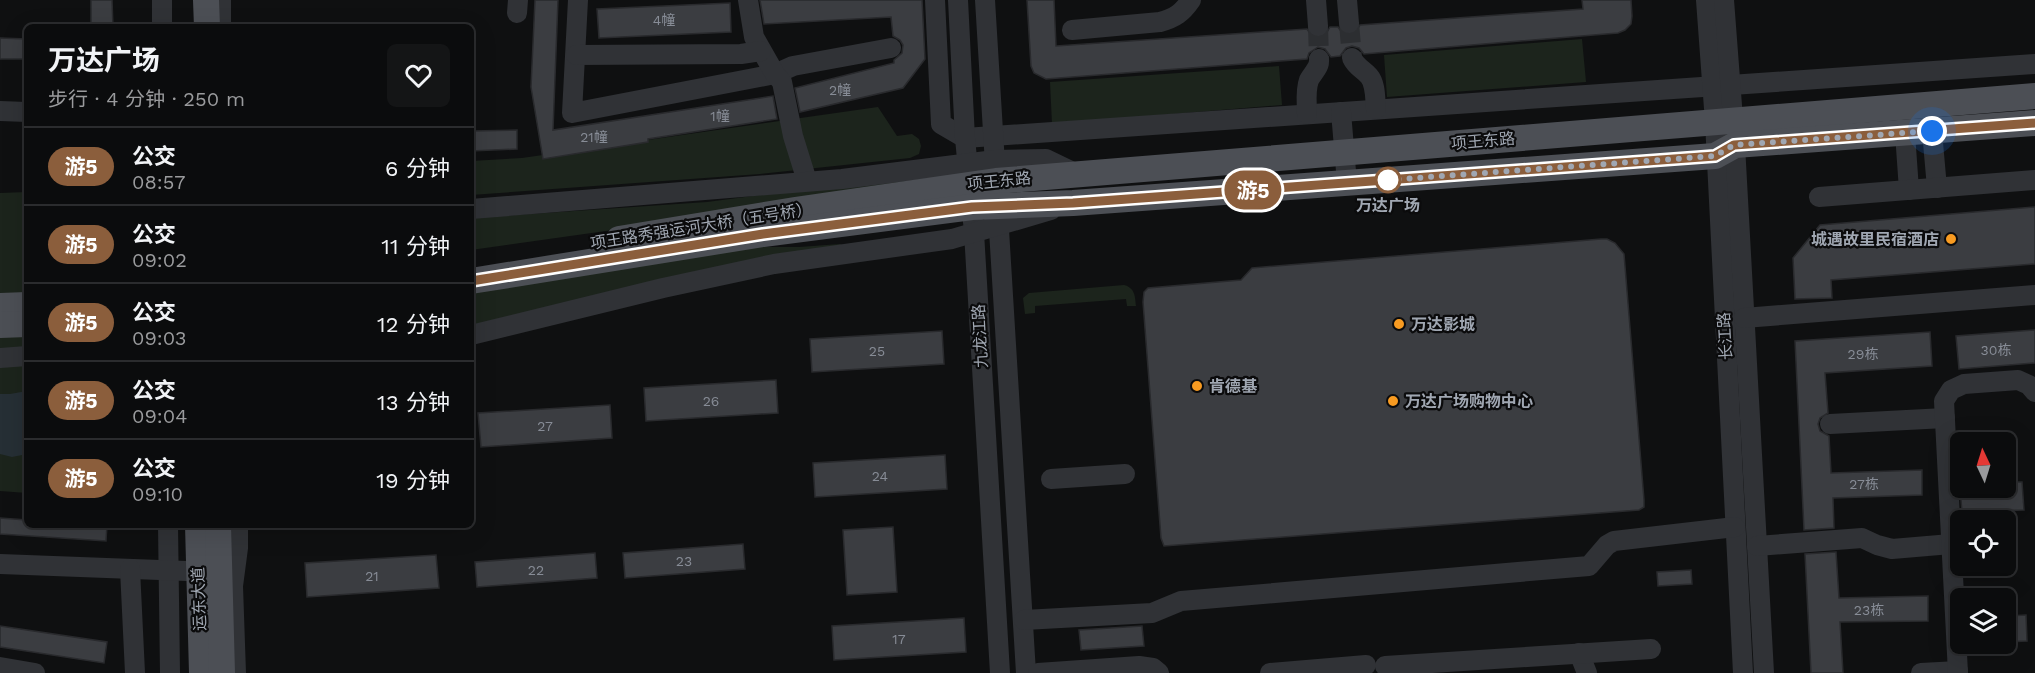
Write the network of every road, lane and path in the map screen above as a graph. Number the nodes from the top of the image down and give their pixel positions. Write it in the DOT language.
graph roads {
  1 [pos="162,0"];
  2 [pos="189,0"];
  3 [pos="206,0"];
  4 [pos="221,0"];
  5 [pos="578,0"];
  6 [pos="748,0"];
  7 [pos="935,0"];
  8 [pos="958,0"];
  9 [pos="985,0"];
  10 [pos="1191,0"];
  11 [pos="1316,0"];
  12 [pos="1347,0"];
  13 [pos="1706,0"];
  14 [pos="1724,0"];
  15 [pos="1349,23"];
  16 [pos="162,24"];
  17 [pos="190,24"];
  18 [pos="207,24"];
  19 [pos="222,24"];
  20 [pos="1318,26"];
  21 [pos="1071,30"];
  22 [pos="891,48"];
  23 [pos="761,51"];
  24 [pos="576,55"];
  25 [pos="1352,58"];
  26 [pos="1320,59"];
  27 [pos="2035,64"];
  28 [pos="775,74"];
  29 [pos="1721,85"];
  30 [pos="2035,96"];
  31 [pos="1376,109"];
  32 [pos="0,111"];
  33 [pos="24,112"];
  34 [pos="1341,112"];
  35 [pos="1307,114"];
  36 [pos="2035,123"];
  37 [pos="1932,131"];
  38 [pos="1905,133"];
  39 [pos="993,136"];
  40 [pos="1724,136"];
  41 [pos="965,138"];
  42 [pos="1345,152"];
  43 [pos="2035,180"];
  44 [pos="807,182"];
  45 [pos="1347,183"];
  46 [pos="970,184"];
  47 [pos="1937,188"];
  48 [pos="1909,190"];
  49 [pos="997,193"];
  50 [pos="1820,197"];
  51 [pos="932,201"];
  52 [pos="474,209"];
  53 [pos="974,232"];
  54 [pos="474,263"];
  55 [pos="474,281"];
  56 [pos="2035,295"];
  57 [pos="24,305"];
  58 [pos="0,306"];
  59 [pos="1744,318"];
  60 [pos="24,324"];
  61 [pos="0,326"];
  62 [pos="474,334"];
  63 [pos="24,356"];
  64 [pos="0,358"];
  65 [pos="2035,392"];
  66 [pos="1945,418"];
  67 [pos="1830,424"];
  68 [pos="1125,474"];
  69 [pos="1051,479"];
  70 [pos="1950,510"];
  71 [pos="1735,527"];
  72 [pos="168,528"];
  73 [pos="199,528"];
  74 [pos="218,528"];
  75 [pos="238,528"];
  76 [pos="1950,544"];
  77 [pos="1757,546"];
  78 [pos="0,564"];
  79 [pos="130,569"];
  80 [pos="168,571"];
  81 [pos="209,572"];
  82 [pos="1954,576"];
  83 [pos="1024,620"];
  84 [pos="1651,648"];
  85 [pos="1579,653"];
  86 [pos="0,667"];
  87 [pos="1958,672"];
  88 [pos="35,673"];
  89 [pos="135,673"];
  90 [pos="170,673"];
  91 [pos="202,673"];
  92 [pos="222,673"];
  93 [pos="236,673"];
  94 [pos="1000,673"];
  95 [pos="1026,673"];
  96 [pos="1038,673"];
  97 [pos="1159,673"];
  98 [pos="1270,673"];
  99 [pos="1587,673"];
  100 [pos="1743,673"];
  101 [pos="1764,673"];
  102 [pos="1921,673"];
  1 -- 16 [label="street"];
  2 -- 17 [label="main road"];
  3 -- 18 [label="main road"];
  4 -- 19 [label="street"];
  5 -- 24 [label="street"];
  6 -- 23 [label="street"];
  7 -- 41 [label="street"];
  8 -- 41 [label="street, 九龙江路"];
  9 -- 39 [label="street, 九龙江路"];
  10 -- 21 [label="street"];
  11 -- 20 [label="street"];
  12 -- 15 [label="street"];
  13 -- 29 [label="street, 长江路"];
  14 -- 29 [label="street, 长江路"];
  22 -- 28 [label="street"];
  23 -- 24 [label="street"];
  23 -- 28 [label="street"];
  24 -- 28 [label="street"];
  25 -- 31 [label="street"];
  26 -- 35 [label="street"];
  27 -- 29 [label="street"];
  28 -- 44 [label="street"];
  29 -- 31 [label="street"];
  29 -- 40 [label="street, 长江路"];
  30 -- 40 [label="main road, 项王东路"];
  31 -- 34 [label="street"];
  32 -- 33 [label="street"];
  34 -- 35 [label="street"];
  34 -- 42 [label="street"];
  35 -- 39 [label="street"];
  36 -- 37 [label="main road, 项王东路"];
  37 -- 38 [label="main road, 项王东路"];
  37 -- 47 [label="street"];
  38 -- 40 [label="main road, 项王东路"];
  38 -- 48 [label="street"];
  39 -- 41 [label="street"];
  39 -- 49 [label="street, 九龙江路"];
  40 -- 42 [label="main road, 项王东路"];
  40 -- 45 [label="main road, 项王东路"];
  40 -- 59 [label="street, 长江路"];
  40 -- 71 [label="street, 长江路"];
  41 -- 46 [label="street, 九龙江路"];
  42 -- 45 [label="street"];
  42 -- 49 [label="main road, 项王东路"];
  43 -- 47 [label="street"];
  44 -- 46 [label="street"];
  44 -- 52 [label="street"];
  45 -- 49 [label="main road, 项王东路"];
  46 -- 49 [label="main road, 项王东路"];
  46 -- 51 [label="main road, 项王东路"];
  46 -- 53 [label="street, 九龙江路"];
  47 -- 48 [label="street"];
  48 -- 50 [label="street"];
  49 -- 53 [label="street"];
  49 -- 83 [label="street, 九龙江路"];
  51 -- 54 [label="main road, 项王路秀强运河大桥（五号桥）"];
  51 -- 55 [label="main road, 项王路秀强运河大桥（五号桥）"];
  53 -- 62 [label="street"];
  53 -- 94 [label="street, 九龙江路"];
  56 -- 59 [label="street"];
  57 -- 58 [label="main road"];
  59 -- 77 [label="street, 长江路"];
  60 -- 61 [label="main road"];
  63 -- 64 [label="street"];
  65 -- 66 [label="street"];
  66 -- 67 [label="street"];
  66 -- 70 [label="street"];
  68 -- 69 [label="street"];
  71 -- 83 [label="street"];
  71 -- 100 [label="street, 长江路"];
  72 -- 80 [label="street"];
  73 -- 81 [label="main road, 运东大道"];
  74 -- 81 [label="main road, 运东大道"];
  75 -- 93 [label="street"];
  76 -- 77 [label="street"];
  77 -- 101 [label="street, 长江路"];
  78 -- 79 [label="street"];
  79 -- 80 [label="street"];
  79 -- 89 [label="street"];
  80 -- 81 [label="street"];
  80 -- 90 [label="street"];
  81 -- 91 [label="main road, 运东大道"];
  81 -- 92 [label="main road, 运东大道"];
  82 -- 87 [label="street"];
  83 -- 95 [label="street, 九龙江路"];
  84 -- 85 [label="street"];
  85 -- 98 [label="street"];
  85 -- 99 [label="street"];
  86 -- 88 [label="street"];
  87 -- 102 [label="street"];
  96 -- 97 [label="street"];
}
